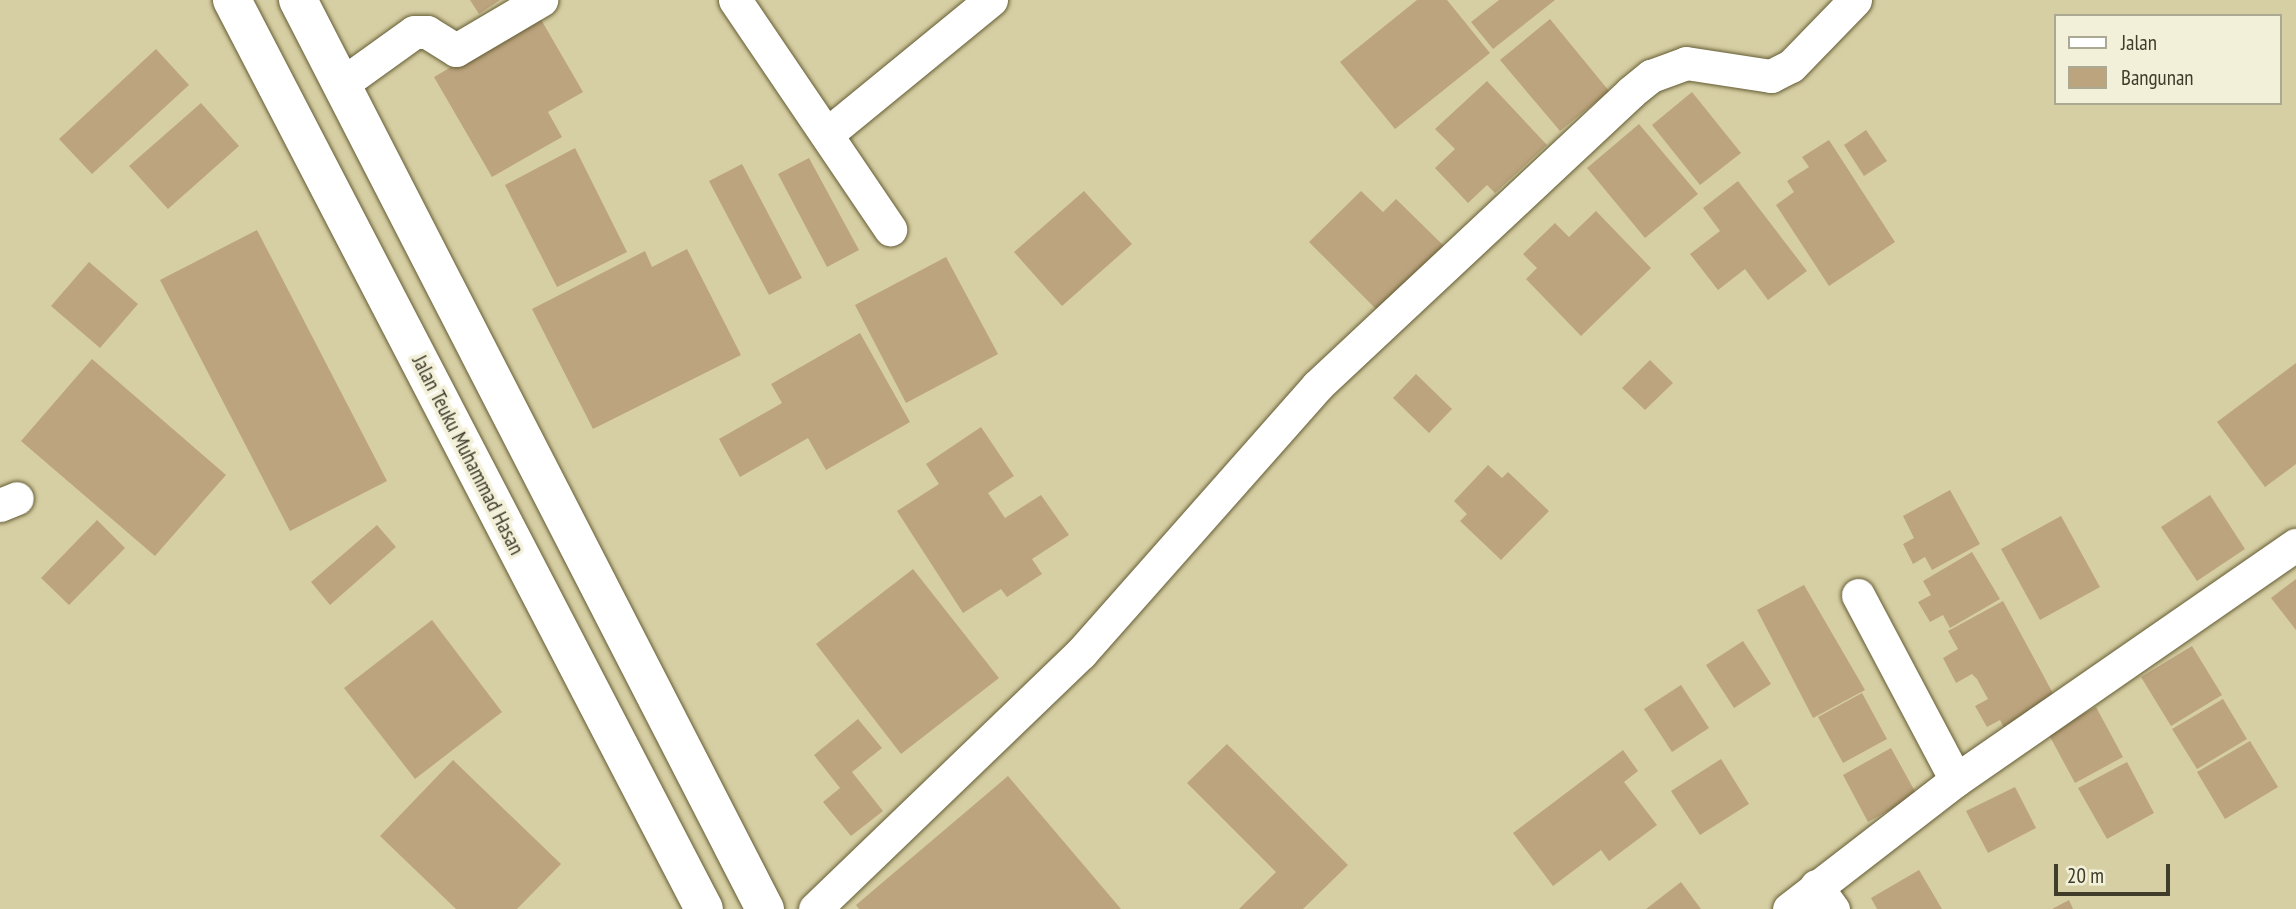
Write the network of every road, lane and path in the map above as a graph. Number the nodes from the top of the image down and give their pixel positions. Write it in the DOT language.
graph roads {
  1 [pos="232,0"];
  2 [pos="298,0"];
  3 [pos="541,0"];
  4 [pos="735,0"];
  5 [pos="990,0"];
  6 [pos="1855,0"];
  7 [pos="343,83"];
  8 [pos="827,134"];
  9 [pos="890,229"];
  10 [pos="2296,545"];
  11 [pos="1858,596"];
  12 [pos="682,753"];
  13 [pos="1956,779"];
  14 [pos="638,783"];
  15 [pos="1825,897"];
  16 [pos="704,909"];
  17 [pos="765,909"];
  18 [pos="815,909"];
  19 [pos="1789,909"];
  1 -- 14 [label="highway, Jalan Teuku Muhammad Hasan"];
  2 -- 7 [label="highway"];
  3 -- 7 [label="street"];
  4 -- 8 [label="street"];
  5 -- 8 [label="street"];
  6 -- 18 [label="street"];
  7 -- 12 [label="highway"];
  8 -- 9 [label="street"];
  10 -- 13 [label="street"];
  11 -- 13 [label="street"];
  12 -- 14 [label="highway"];
  12 -- 17 [label="highway"];
  13 -- 15 [label="street"];
  14 -- 16 [label="highway, Jalan Teuku Muhammad Hasan"];
  15 -- 19 [label="street"];
}
